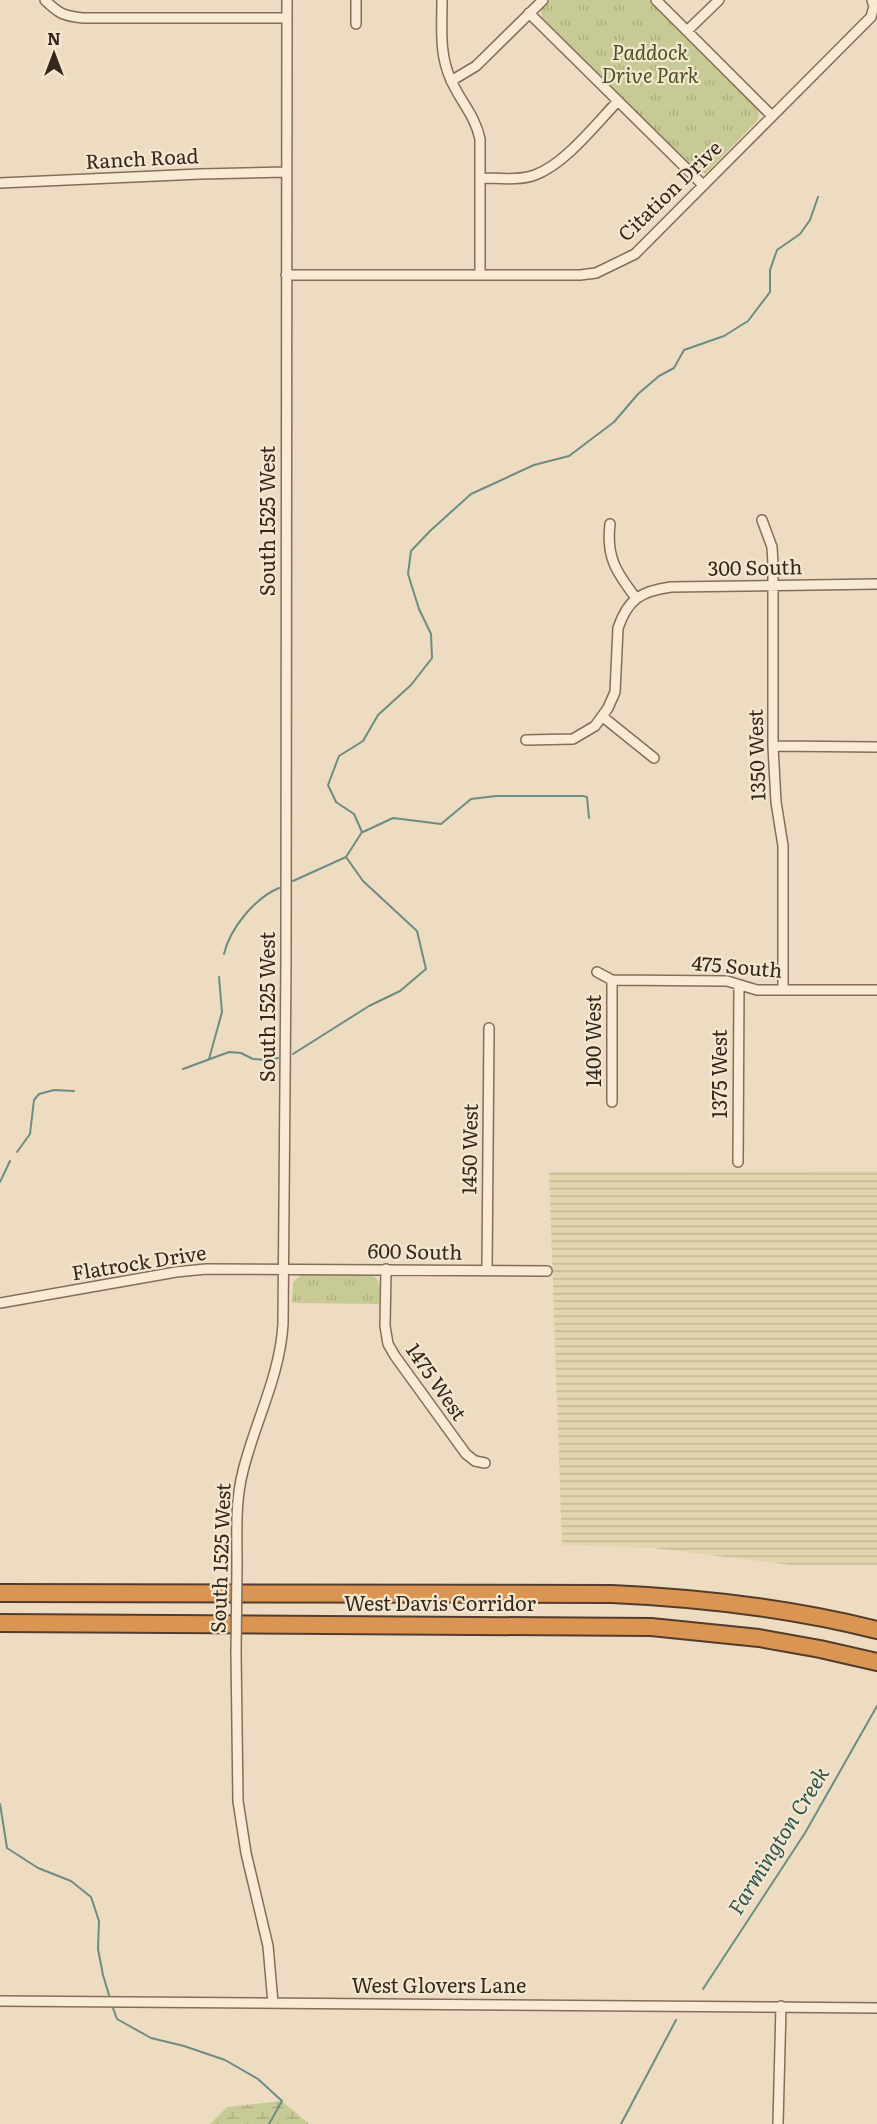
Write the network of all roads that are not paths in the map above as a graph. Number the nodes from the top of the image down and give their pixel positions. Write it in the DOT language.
graph roads {
  1 [pos="45,0"];
  2 [pos="287,0"];
  3 [pos="356,0"];
  4 [pos="442,0"];
  5 [pos="543,0"];
  6 [pos="656,0"];
  7 [pos="719,0"];
  8 [pos="873,3"];
  9 [pos="529,14"];
  10 [pos="287,18"];
  11 [pos="356,24"];
  12 [pos="687,31"];
  13 [pos="451,81"];
  14 [pos="618,101"];
  15 [pos="772,116"];
  16 [pos="286,172"];
  17 [pos="480,177"];
  18 [pos="0,183"];
  19 [pos="703,185"];
  20 [pos="286,275"];
  21 [pos="480,275"];
  22 [pos="762,520"];
  23 [pos="610,524"];
  24 [pos="877,584"];
  25 [pos="773,585"];
  26 [pos="636,597"];
  27 [pos="603,717"];
  28 [pos="526,740"];
  29 [pos="773,746"];
  30 [pos="877,747"];
  31 [pos="654,758"];
  32 [pos="597,972"];
  33 [pos="612,980"];
  34 [pos="739,985"];
  35 [pos="783,990"];
  36 [pos="877,990"];
  37 [pos="489,1028"];
  38 [pos="612,1102"];
  39 [pos="738,1162"];
  40 [pos="284,1268"];
  41 [pos="386,1269"];
  42 [pos="487,1270"];
  43 [pos="547,1271"];
  44 [pos="0,1304"];
  45 [pos="485,1463"];
  46 [pos="0,1593"];
  47 [pos="0,1623"];
  48 [pos="877,1630"];
  49 [pos="877,1662"];
  50 [pos="0,2001"];
  51 [pos="273,2003"];
  52 [pos="781,2006"];
  53 [pos="877,2008"];
  54 [pos="778,2124"];
  1 -- 10 [label="street"];
  2 -- 10 [label="street, South 1525 West"];
  3 -- 11 [label="street"];
  4 -- 13 [label="street"];
  5 -- 9 [label="street"];
  6 -- 12 [label="street"];
  7 -- 12 [label="street"];
  8 -- 15 [label="street, Citation Drive"];
  9 -- 13 [label="street"];
  9 -- 14 [label="street"];
  10 -- 16 [label="street, South 1525 West"];
  12 -- 15 [label="street"];
  13 -- 17 [label="street"];
  14 -- 17 [label="street"];
  14 -- 19 [label="street"];
  15 -- 19 [label="street, Citation Drive"];
  16 -- 18 [label="street, Ranch Road"];
  16 -- 20 [label="street, South 1525 West"];
  17 -- 21 [label="street"];
  19 -- 21 [label="street, Citation Drive"];
  20 -- 21 [label="street, Citation Drive"];
  20 -- 40 [label="street, South 1525 West"];
  22 -- 25 [label="street, 1350 West"];
  23 -- 26 [label="street"];
  24 -- 25 [label="street, 300 South"];
  25 -- 26 [label="street, 300 South"];
  25 -- 29 [label="street, 1350 West"];
  26 -- 27 [label="street"];
  27 -- 28 [label="street"];
  27 -- 31 [label="street"];
  29 -- 30 [label="street"];
  29 -- 35 [label="street, 1350 West"];
  32 -- 33 [label="street, 475 South"];
  33 -- 34 [label="street, 475 South"];
  33 -- 38 [label="street, 1400 West"];
  34 -- 35 [label="street, 475 South"];
  34 -- 39 [label="street, 1375 West"];
  35 -- 36 [label="street, 475 South"];
  37 -- 42 [label="street, 1450 West"];
  40 -- 41 [label="street, 600 South"];
  40 -- 44 [label="street, Flatrock Drive"];
  40 -- 51 [label="street, South 1525 West, bridge"];
  41 -- 42 [label="street, 600 South"];
  41 -- 45 [label="street, 1475 West"];
  42 -- 43 [label="street, 600 South"];
  46 -- 48 [label="highway, West Davis Corridor"];
  47 -- 49 [label="highway, West Davis Corridor"];
  50 -- 51 [label="street, West Glovers Lane"];
  51 -- 52 [label="street, West Glovers Lane"];
  52 -- 53 [label="street, West Glovers Lane"];
  52 -- 54 [label="street"];
}
